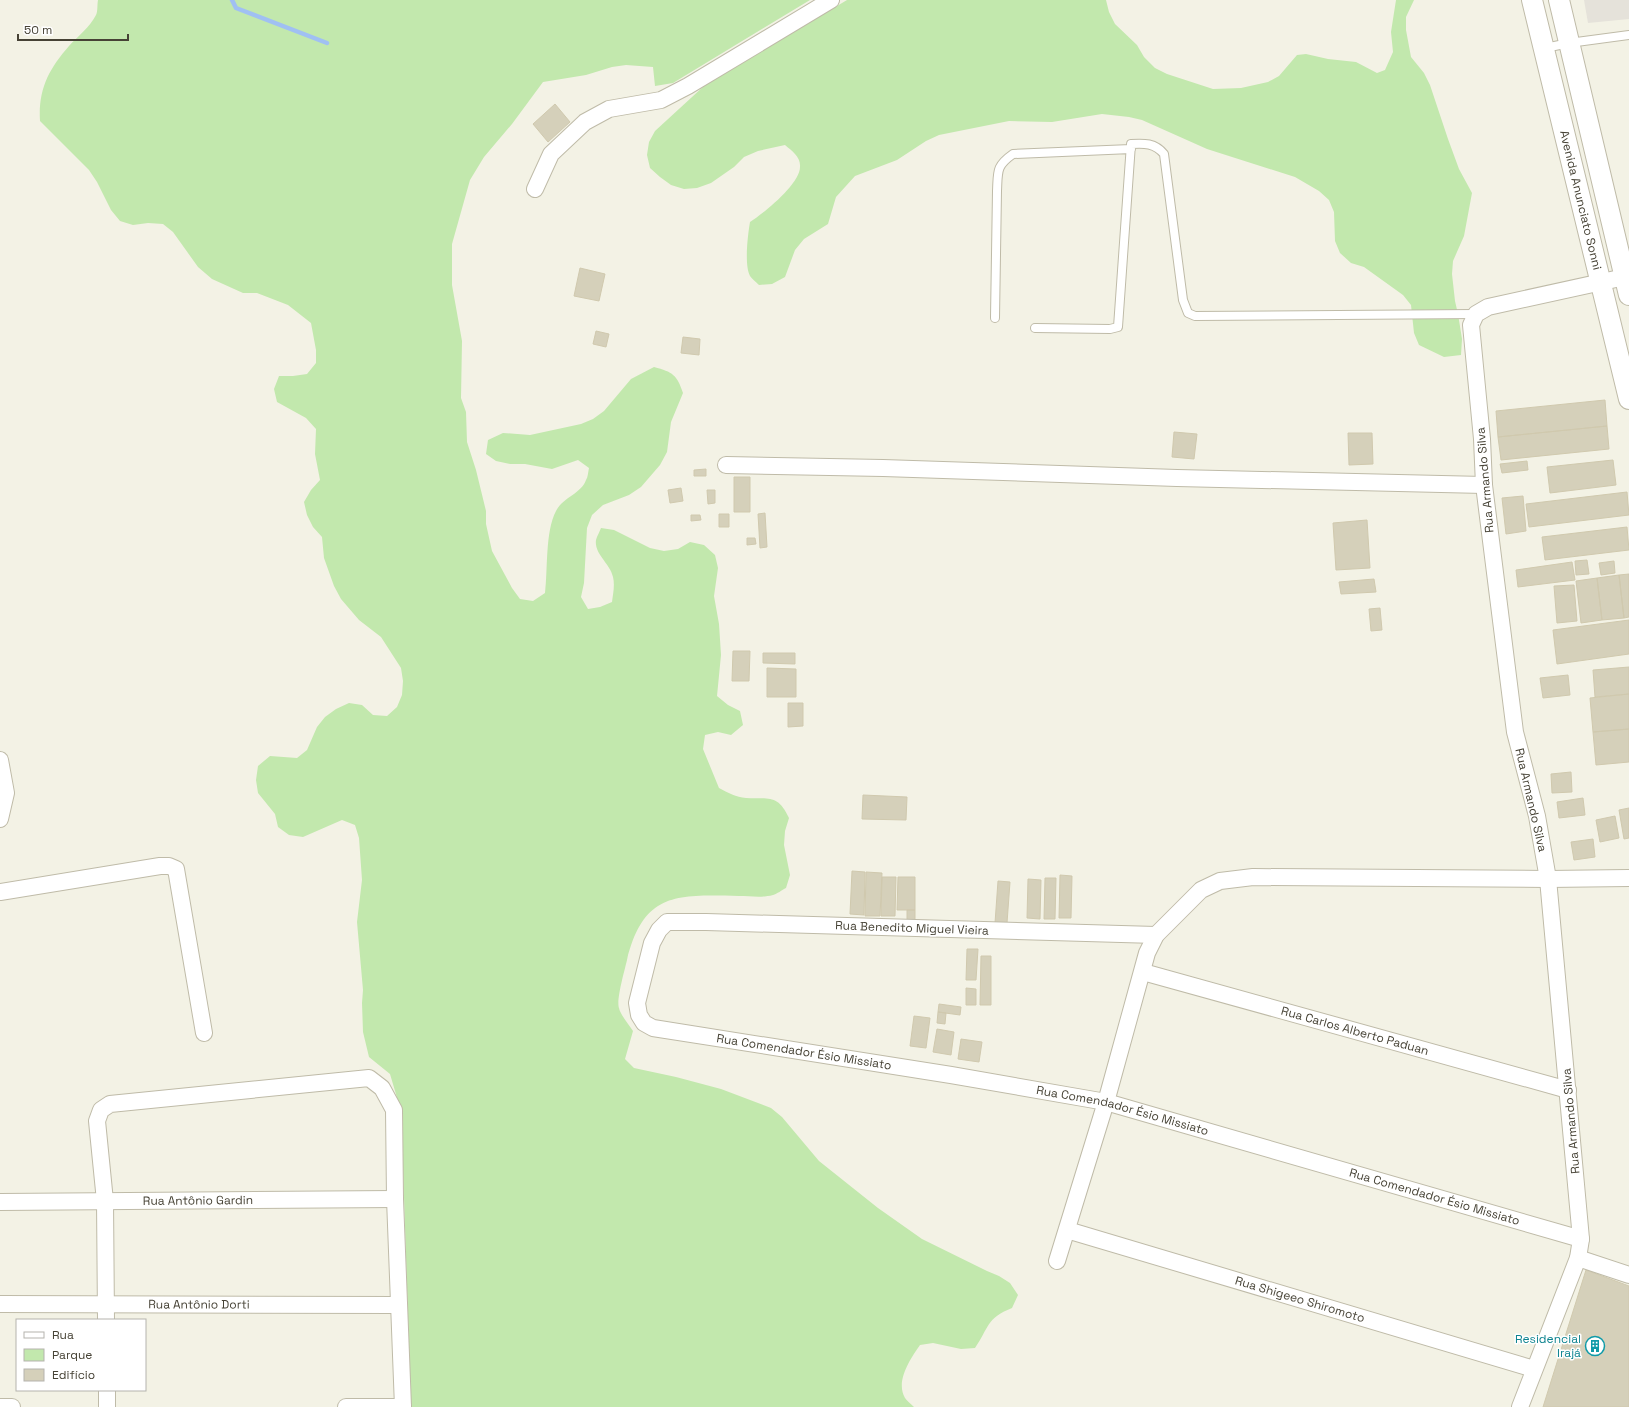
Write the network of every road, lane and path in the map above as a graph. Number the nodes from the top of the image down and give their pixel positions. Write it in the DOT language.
graph roads {
  1 [pos="831,0"];
  2 [pos="1532,0"];
  3 [pos="1559,0"];
  4 [pos="1629,35"];
  5 [pos="1569,43"];
  6 [pos="1545,48"];
  7 [pos="1131,149"];
  8 [pos="535,189"];
  9 [pos="1601,282"];
  10 [pos="1628,282"];
  11 [pos="1476,314"];
  12 [pos="995,318"];
  13 [pos="1035,328"];
  14 [pos="1629,400"];
  15 [pos="726,465"];
  16 [pos="1484,485"];
  17 [pos="0,760"];
  18 [pos="0,819"];
  19 [pos="1629,878"];
  20 [pos="1548,879"];
  21 [pos="0,892"];
  22 [pos="1156,935"];
  23 [pos="1143,972"];
  24 [pos="653,1028"];
  25 [pos="204,1033"];
  26 [pos="1568,1090"];
  27 [pos="1106,1102"];
  28 [pos="395,1199"];
  29 [pos="105,1201"];
  30 [pos="0,1202"];
  31 [pos="1067,1230"];
  32 [pos="1581,1239"];
  33 [pos="1578,1258"];
  34 [pos="1057,1261"];
  35 [pos="1629,1275"];
  36 [pos="0,1304"];
  37 [pos="106,1304"];
  38 [pos="399,1305"];
  39 [pos="106,1319"];
  40 [pos="1534,1369"];
  41 [pos="107,1391"];
  42 [pos="0,1407"];
  43 [pos="12,1407"];
  44 [pos="107,1407"];
  45 [pos="346,1407"];
  46 [pos="403,1407"];
  47 [pos="1520,1407"];
  1 -- 8 [label="street"];
  2 -- 6 [label="street, Avenida Anunciato Sonni"];
  3 -- 5 [label="street, Avenida Anunciato Sonni"];
  4 -- 5 [label="lane"];
  5 -- 6 [label="lane"];
  5 -- 10 [label="street, Avenida Anunciato Sonni"];
  6 -- 9 [label="street, Avenida Anunciato Sonni"];
  7 -- 11 [label="lane"];
  7 -- 12 [label="lane"];
  7 -- 13 [label="lane"];
  9 -- 10 [label="street"];
  9 -- 11 [label="street"];
  9 -- 14 [label="street, Avenida Anunciato Sonni"];
  11 -- 16 [label="street, Rua Armando Silva"];
  15 -- 16 [label="street"];
  16 -- 20 [label="street, Rua Armando Silva"];
  17 -- 18 [label="street"];
  19 -- 20 [label="street"];
  20 -- 22 [label="street"];
  20 -- 26 [label="street, Rua Armando Silva"];
  21 -- 25 [label="street"];
  22 -- 23 [label="street"];
  22 -- 24 [label="street, Rua Benedito Miguel Vieira"];
  23 -- 26 [label="street, Rua Carlos Alberto Paduan"];
  23 -- 27 [label="street"];
  24 -- 27 [label="street, Rua Comendador Ésio Missiato"];
  26 -- 32 [label="street, Rua Armando Silva"];
  27 -- 31 [label="street"];
  27 -- 32 [label="street, Rua Comendador Ésio Missiato"];
  28 -- 29 [label="street, Rua Antônio Gardin"];
  28 -- 29 [label="street"];
  28 -- 38 [label="street"];
  29 -- 30 [label="street, Rua Antônio Gardin"];
  29 -- 37 [label="street"];
  31 -- 34 [label="street"];
  31 -- 40 [label="street, Rua Shigeeo Shiromoto"];
  32 -- 33 [label="street, Rua Armando Silva"];
  33 -- 35 [label="street"];
  33 -- 40 [label="street, Rua Armando Silva"];
  36 -- 37 [label="street, Rua Antônio Dorti"];
  37 -- 38 [label="street, Rua Antônio Dorti"];
  37 -- 39 [label="street"];
  38 -- 46 [label="street"];
  40 -- 47 [label="street, Rua Armando Silva"];
  41 -- 44 [label="street"];
  42 -- 43 [label="street"];
  45 -- 46 [label="street"];
}
